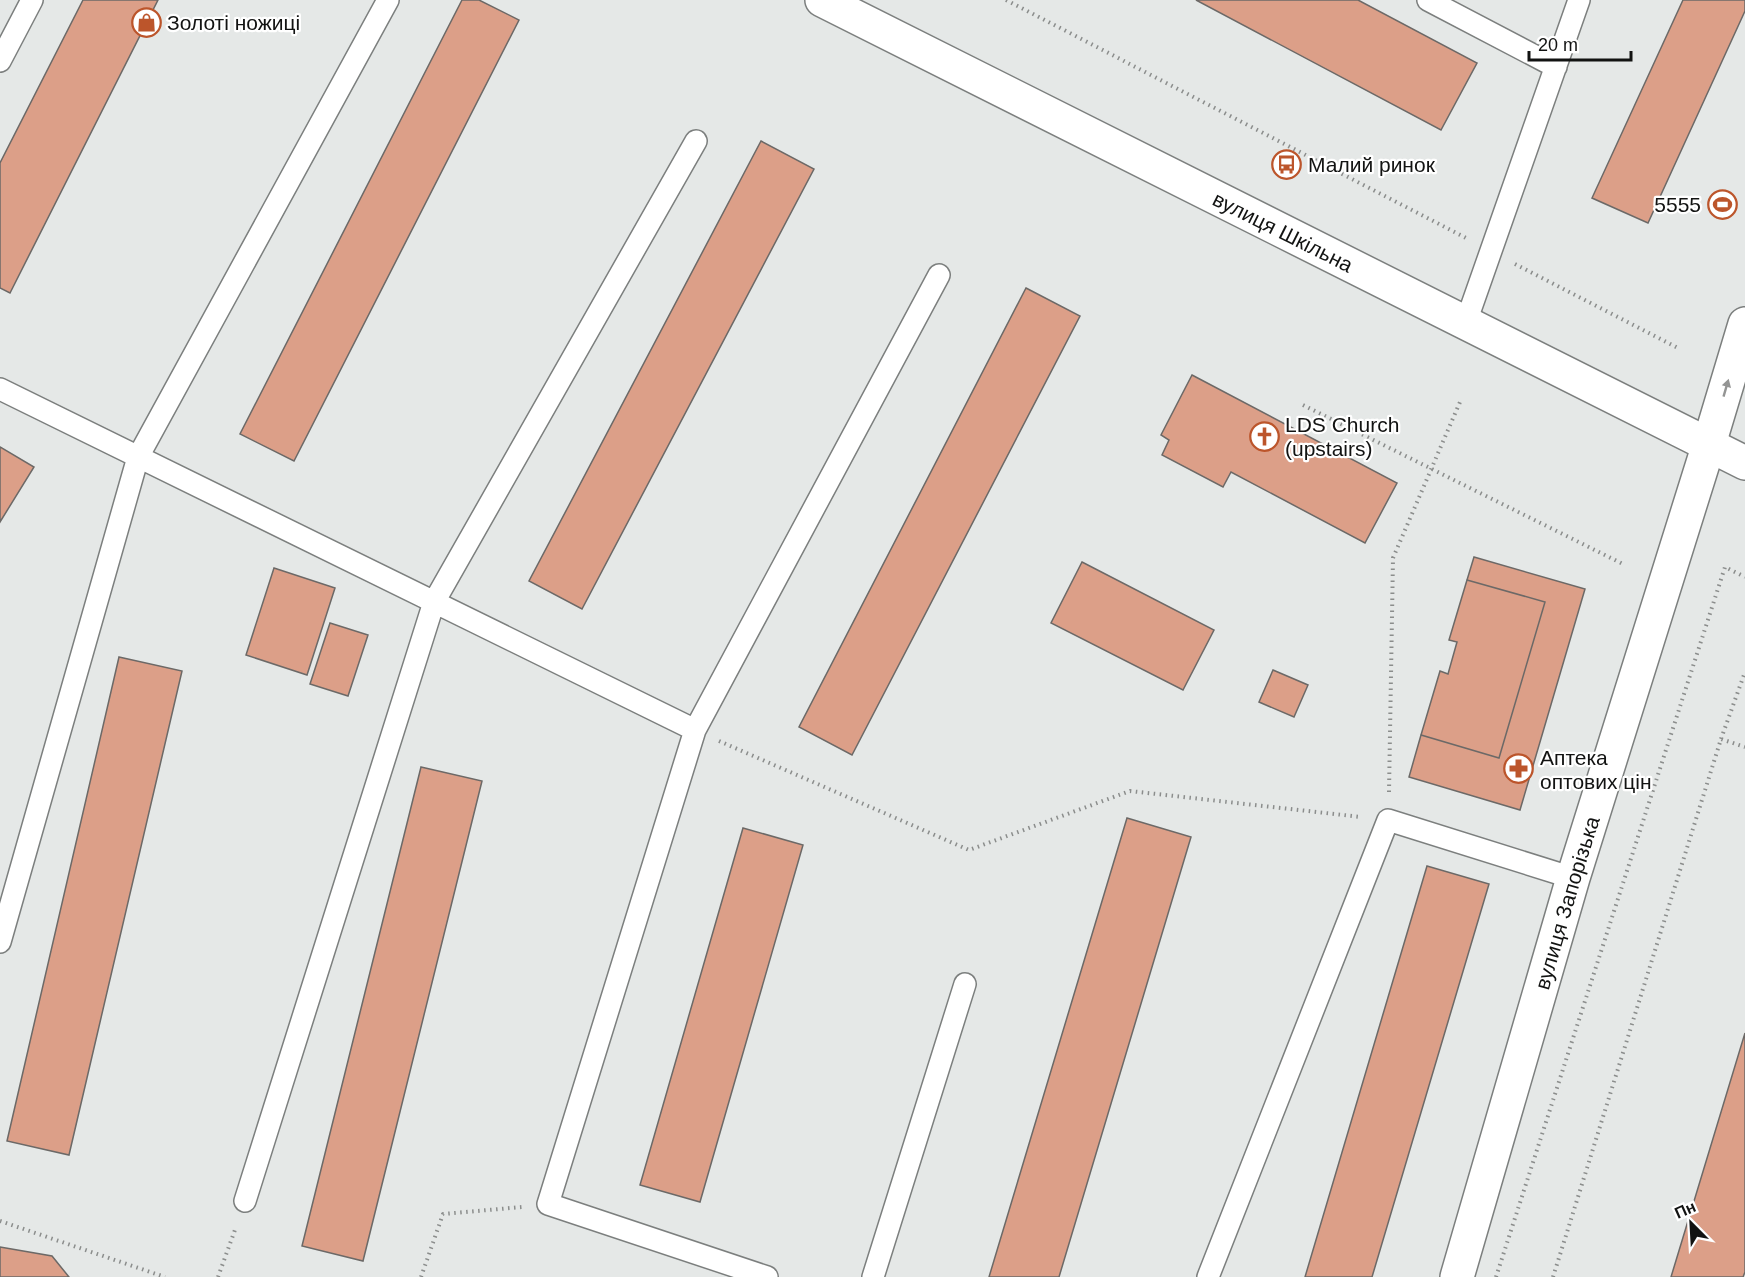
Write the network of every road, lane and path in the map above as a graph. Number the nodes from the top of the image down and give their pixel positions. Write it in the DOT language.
graph roads {
  1 [pos="32,0"];
  2 [pos="388,0"];
  3 [pos="822,0"];
  4 [pos="1006,0"];
  5 [pos="1428,0"];
  6 [pos="1579,0"];
  7 [pos="0,61"];
  8 [pos="1556,68"];
  9 [pos="696,141"];
  10 [pos="1490,251"];
  11 [pos="939,275"];
  12 [pos="1466,322"];
  13 [pos="1745,324"];
  14 [pos="1680,349"];
  15 [pos="0,389"];
  16 [pos="1460,402"];
  17 [pos="1303,405"];
  18 [pos="1710,444"];
  19 [pos="138,457"];
  20 [pos="1745,463"];
  21 [pos="1432,469"];
  22 [pos="1624,565"];
  23 [pos="1745,577"];
  24 [pos="434,602"];
  25 [pos="1745,672"];
  26 [pos="694,730"];
  27 [pos="1721,740"];
  28 [pos="1745,747"];
  29 [pos="1388,820"];
  30 [pos="1573,878"];
  31 [pos="0,942"];
  32 [pos="965,984"];
  33 [pos="245,1201"];
  34 [pos="548,1204"];
  35 [pos="0,1221"];
  36 [pos="165,1277"];
  37 [pos="218,1277"];
  38 [pos="421,1277"];
  39 [pos="767,1277"];
  40 [pos="873,1277"];
  41 [pos="1208,1277"];
  42 [pos="1457,1277"];
  43 [pos="1496,1277"];
  44 [pos="1553,1277"];
  1 -- 7 [label="lane"];
  2 -- 19 [label="lane"];
  3 -- 12 [label="main road, вулиця Шкільна"];
  4 -- 10 [label="path"];
  5 -- 8 [label="lane"];
  6 -- 8 [label="lane"];
  8 -- 10 [label="lane"];
  9 -- 24 [label="lane"];
  10 -- 12 [label="lane"];
  10 -- 14 [label="path"];
  11 -- 26 [label="lane"];
  12 -- 18 [label="main road, вулиця Шкільна"];
  18 -- 13 [label="main road, вулиця Запорізька, one-way"];
  15 -- 19 [label="lane"];
  16 -- 21 [label="path"];
  17 -- 21 [label="path"];
  18 -- 20 [label="main road, вулиця Шкільна"];
  18 -- 30 [label="main road, вулиця Запорізька"];
  19 -- 24 [label="lane"];
  19 -- 31 [label="lane"];
  21 -- 22 [label="path"];
  21 -- 29 [label="path"];
  23 -- 43 [label="path"];
  24 -- 26 [label="lane"];
  24 -- 33 [label="lane"];
  25 -- 27 [label="path"];
  26 -- 29 [label="path"];
  26 -- 34 [label="lane"];
  27 -- 28 [label="path"];
  27 -- 44 [label="path"];
  29 -- 30 [label="lane"];
  29 -- 41 [label="lane"];
  30 -- 42 [label="main road, вулиця Запорізька"];
  32 -- 40 [label="lane"];
  33 -- 37 [label="path"];
  34 -- 38 [label="path"];
  34 -- 39 [label="lane"];
  35 -- 36 [label="path"];
}
